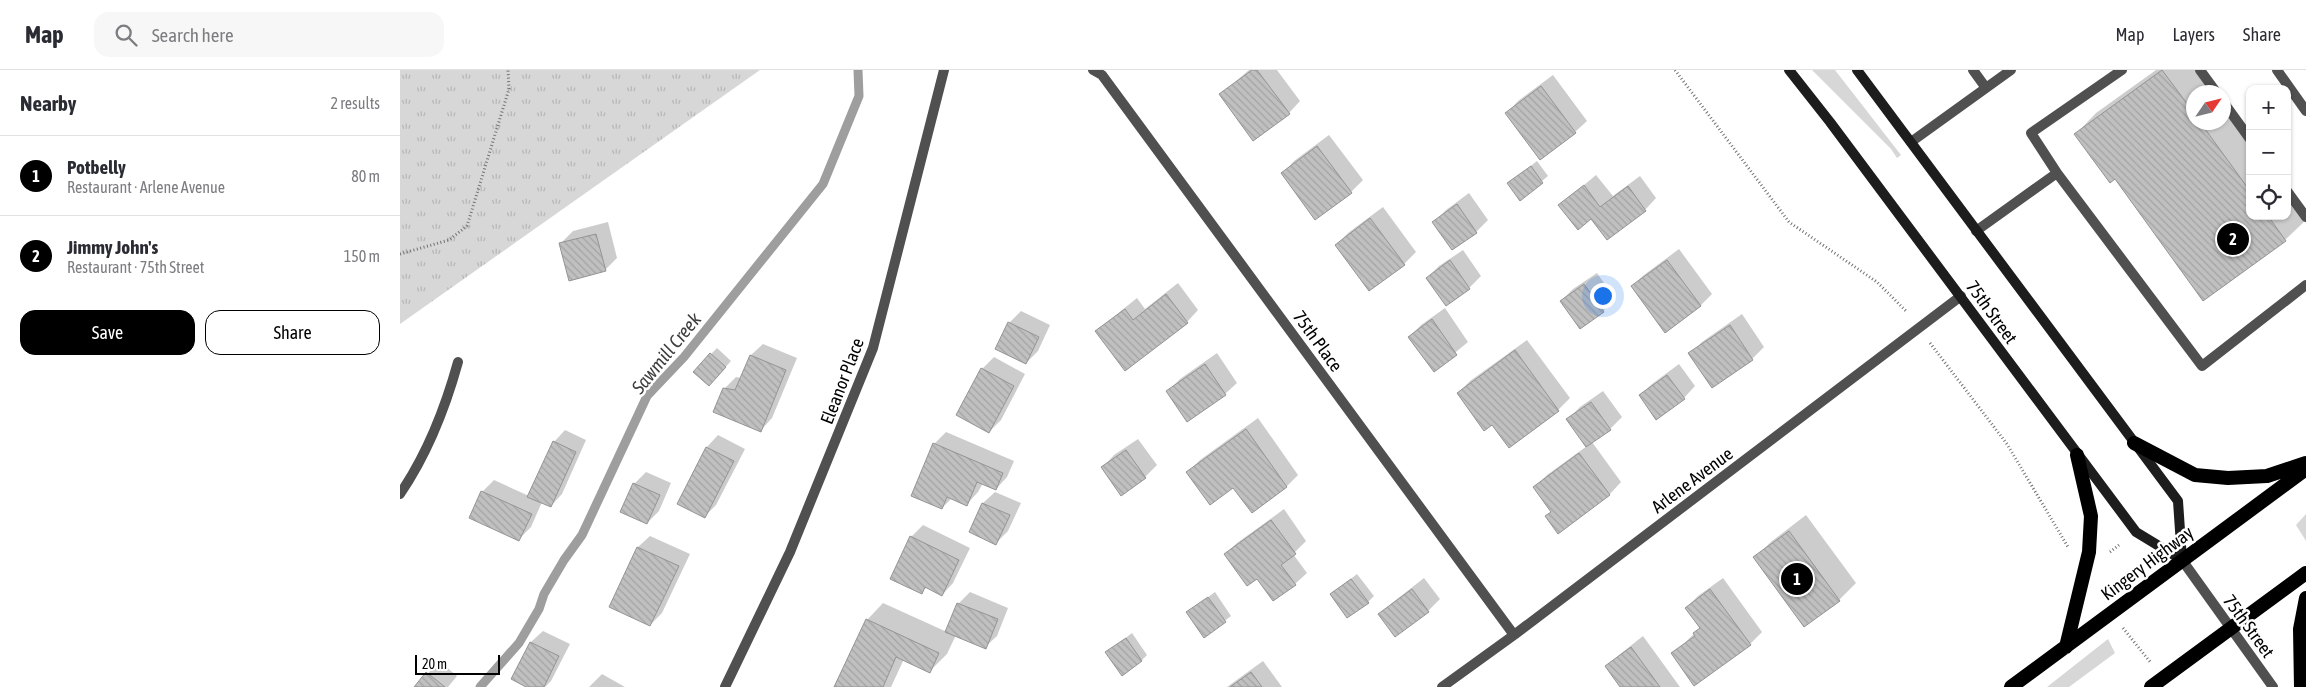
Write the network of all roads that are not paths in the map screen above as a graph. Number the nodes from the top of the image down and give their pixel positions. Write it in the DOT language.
graph roads {
  1 [pos="944,70"];
  2 [pos="1093,70"];
  3 [pos="1788,70"];
  4 [pos="1857,70"];
  5 [pos="1973,70"];
  6 [pos="2011,70"];
  7 [pos="2122,70"];
  8 [pos="2200,70"];
  9 [pos="2277,70"];
  10 [pos="2211,85"];
  11 [pos="1986,88"];
  12 [pos="2306,111"];
  13 [pos="2231,113"];
  14 [pos="2246,133"];
  15 [pos="1911,142"];
  16 [pos="2057,173"];
  17 [pos="2291,196"];
  18 [pos="2306,217"];
  19 [pos="1976,231"];
  20 [pos="2306,285"];
  21 [pos="1960,296"];
  22 [pos="458,362"];
  23 [pos="2134,443"];
  24 [pos="2078,455"];
  25 [pos="2306,463"];
  26 [pos="2306,470"];
  27 [pos="400,494"];
  28 [pos="2182,560"];
  29 [pos="2306,573"];
  30 [pos="2306,598"];
  31 [pos="2231,628"];
  32 [pos="1514,635"];
  33 [pos="2066,647"];
  34 [pos="726,687"];
  35 [pos="1442,687"];
  36 [pos="2011,687"];
  37 [pos="2151,687"];
  38 [pos="2273,687"];
  39 [pos="2301,687"];
  1 -- 34 [label="street, Eleanor Place"];
  2 -- 32 [label="street, 75th Place"];
  3 -- 21 [label="main road, 75th Street"];
  4 -- 15 [label="main road, 75th Street"];
  5 -- 11 [label="street"];
  6 -- 11 [label="street"];
  7 -- 16 [label="street"];
  8 -- 10 [label="street"];
  9 -- 12 [label="street"];
  11 -- 15 [label="street"];
  13 -- 14 [label="street"];
  15 -- 19 [label="main road, 75th Street"];
  16 -- 19 [label="street"];
  16 -- 20 [label="street"];
  17 -- 18 [label="street"];
  19 -- 23 [label="main road, 75th Street"];
  21 -- 24 [label="main road, 75th Street"];
  21 -- 32 [label="street, Arlene Avenue"];
  22 -- 27 [label="street"];
  23 -- 25 [label="highway"];
  23 -- 28 [label="main road, 75th Street"];
  24 -- 28 [label="main road, 75th Street"];
  24 -- 33 [label="highway"];
  26 -- 28 [label="highway, Kingery Highway"];
  28 -- 31 [label="street, 75th Street"];
  28 -- 33 [label="highway, Kingery Highway"];
  29 -- 31 [label="highway"];
  30 -- 39 [label="highway"];
  31 -- 37 [label="highway"];
  31 -- 38 [label="street, 75th Street"];
  32 -- 35 [label="street, Arlene Avenue"];
  33 -- 36 [label="highway, Kingery Highway"];
}
